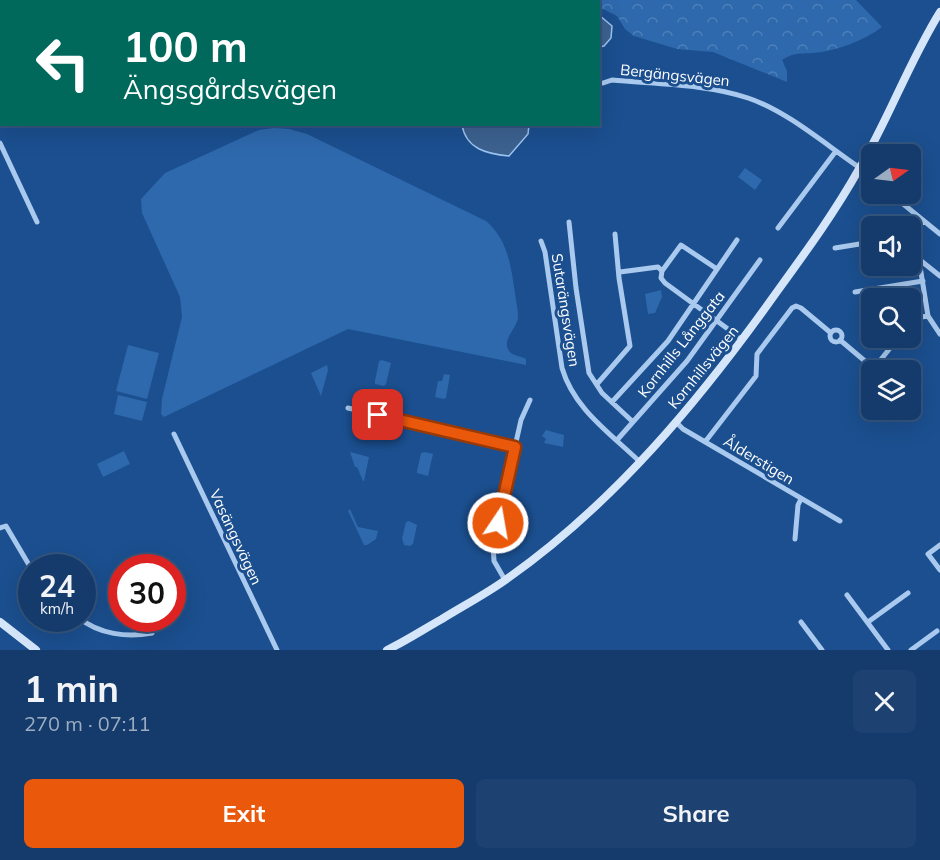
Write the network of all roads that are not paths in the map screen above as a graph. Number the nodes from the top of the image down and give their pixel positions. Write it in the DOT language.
graph roads {
  1 [pos="940,12"];
  2 [pos="603,83"];
  3 [pos="0,143"];
  4 [pos="836,152"];
  5 [pos="860,168"];
  6 [pos="903,204"];
  7 [pos="923,220"];
  8 [pos="37,222"];
  9 [pos="569,222"];
  10 [pos="921,223"];
  11 [pos="778,228"];
  12 [pos="615,234"];
  13 [pos="940,234"];
  14 [pos="737,240"];
  15 [pos="541,241"];
  16 [pos="861,244"];
  17 [pos="835,248"];
  18 [pos="760,260"];
  19 [pos="921,260"];
  20 [pos="921,266"];
  21 [pos="660,269"];
  22 [pos="717,269"];
  23 [pos="620,272"];
  24 [pos="940,276"];
  25 [pos="923,281"];
  26 [pos="855,291"];
  27 [pos="694,304"];
  28 [pos="927,316"];
  29 [pos="921,317"];
  30 [pos="716,321"];
  31 [pos="940,334"];
  32 [pos="742,340"];
  33 [pos="890,348"];
  34 [pos="597,384"];
  35 [pos="530,400"];
  36 [pos="612,402"];
  37 [pos="348,408"];
  38 [pos="633,422"];
  39 [pos="676,422"];
  40 [pos="174,434"];
  41 [pos="616,440"];
  42 [pos="705,442"];
  43 [pos="515,447"];
  44 [pos="640,462"];
  45 [pos="801,499"];
  46 [pos="840,521"];
  47 [pos="3,527"];
  48 [pos="795,538"];
  49 [pos="940,545"];
  50 [pos="21,554"];
  51 [pos="940,570"];
  52 [pos="505,580"];
  53 [pos="908,593"];
  54 [pos="847,595"];
  55 [pos="0,622"];
  56 [pos="801,622"];
  57 [pos="868,622"];
  58 [pos="96,628"];
  59 [pos="937,631"];
  60 [pos="152,633"];
  61 [pos="36,650"];
  62 [pos="277,650"];
  63 [pos="387,650"];
  64 [pos="822,650"];
  65 [pos="888,650"];
  66 [pos="911,650"];
  1 -- 5 [label="street, Kornhillsvägen"];
  2 -- 4 [label="street, Bergängsvägen"];
  3 -- 8 [label="street"];
  4 -- 5 [label="street, Bergängsvägen"];
  4 -- 11 [label="street"];
  5 -- 32 [label="street, Kornhillsvägen"];
  6 -- 7 [label="street"];
  7 -- 10 [label="street"];
  7 -- 13 [label="street"];
  9 -- 34 [label="street"];
  12 -- 23 [label="street"];
  14 -- 22 [label="street"];
  15 -- 41 [label="street, Sutarängsvägen"];
  16 -- 17 [label="street"];
  18 -- 30 [label="street, Kornhills Långgata"];
  19 -- 24 [label="street"];
  20 -- 25 [label="street"];
  21 -- 22 [label="street"];
  21 -- 23 [label="street"];
  21 -- 27 [label="street"];
  22 -- 27 [label="street"];
  23 -- 34 [label="street"];
  25 -- 26 [label="street"];
  25 -- 28 [label="street"];
  27 -- 30 [label="street"];
  27 -- 36 [label="street"];
  28 -- 29 [label="street"];
  28 -- 31 [label="street"];
  30 -- 32 [label="street"];
  30 -- 38 [label="street, Kornhills Långgata"];
  32 -- 39 [label="street, Kornhillsvägen"];
  33 -- 42 [label="street, Ålderstigen"];
  34 -- 36 [label="street"];
  35 -- 43 [label="street"];
  36 -- 38 [label="street"];
  37 -- 43 [label="street"];
  38 -- 41 [label="street, Kornhills Långgata"];
  39 -- 42 [label="street, Ålderstigen"];
  39 -- 44 [label="street, Kornhillsvägen"];
  40 -- 62 [label="street, Vasängsvägen"];
  41 -- 44 [label="street, Sutarängsvägen"];
  42 -- 45 [label="street, Ålderstigen"];
  43 -- 52 [label="street"];
  44 -- 52 [label="street, Kornhillsvägen"];
  45 -- 46 [label="street, Ålderstigen"];
  45 -- 48 [label="street, Ålderstigen"];
  47 -- 50 [label="street"];
  49 -- 51 [label="street"];
  52 -- 63 [label="street, Kornhillsvägen"];
  53 -- 57 [label="street"];
  54 -- 57 [label="street"];
  55 -- 61 [label="street"];
  56 -- 64 [label="street"];
  57 -- 65 [label="street"];
  58 -- 60 [label="street"];
  59 -- 66 [label="street"];
}
